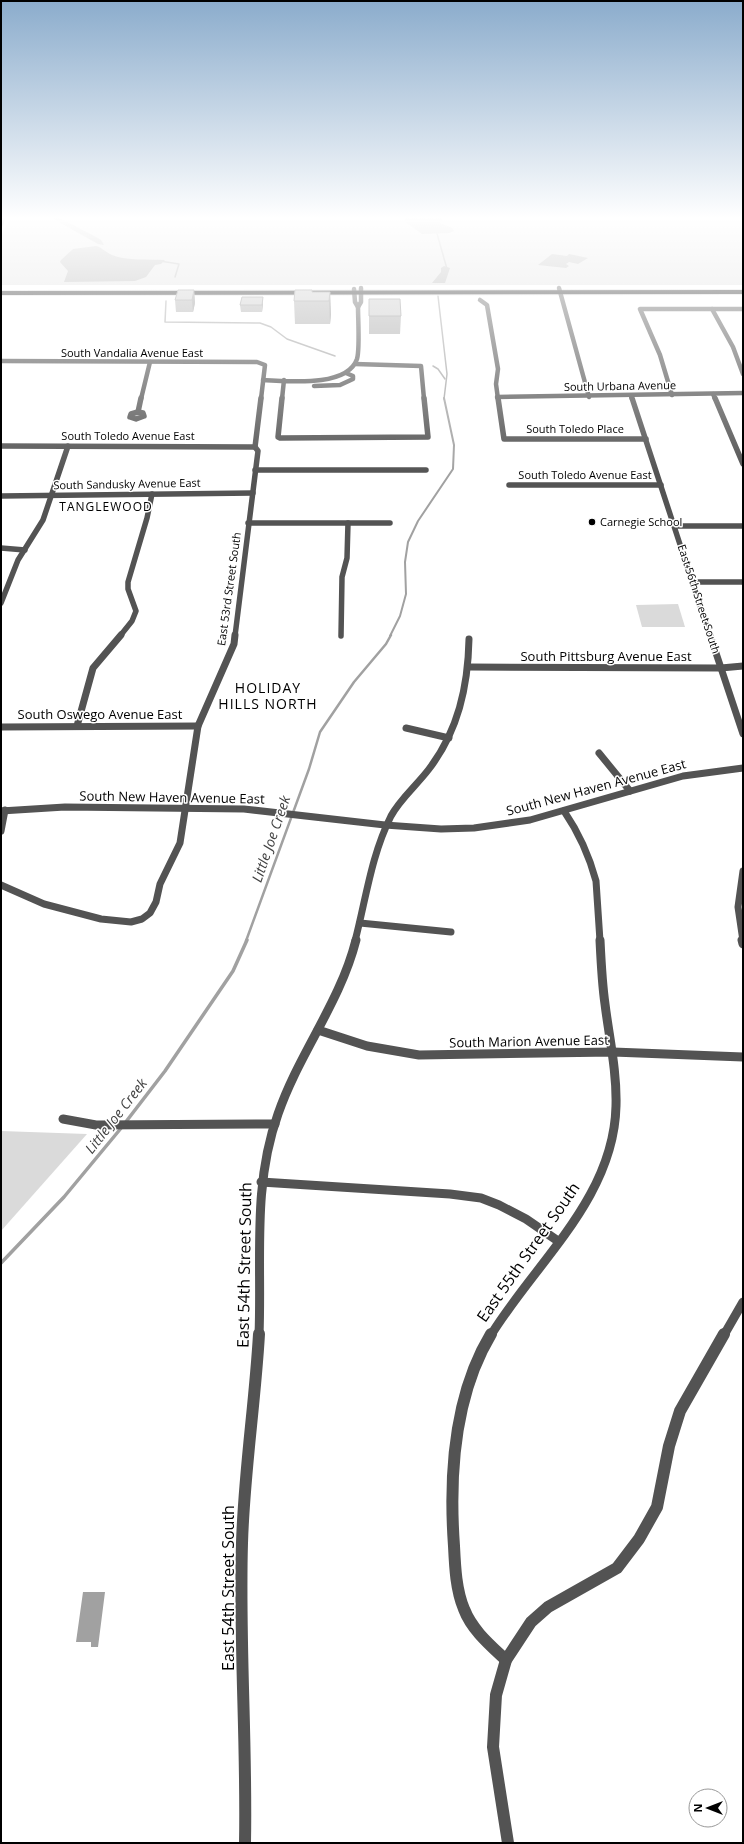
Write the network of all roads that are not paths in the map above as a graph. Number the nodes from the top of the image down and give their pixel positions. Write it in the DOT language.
graph roads {
  1 [pos="355,302"];
  2 [pos="361,302"];
  3 [pos="483,302"];
  4 [pos="563,302"];
  5 [pos="358,307"];
  6 [pos="712,309"];
  7 [pos="743,309"];
  8 [pos="1,361"];
  9 [pos="150,362"];
  10 [pos="262,363"];
  11 [pos="355,364"];
  12 [pos="346,373"];
  13 [pos="743,374"];
  14 [pos="263,380"];
  15 [pos="284,380"];
  16 [pos="297,380"];
  17 [pos="743,393"];
  18 [pos="713,394"];
  19 [pos="672,395"];
  20 [pos="631,396"];
  21 [pos="497,397"];
  22 [pos="589,397"];
  23 [pos="138,412"];
  24 [pos="646,439"];
  25 [pos="1,446"];
  26 [pos="68,446"];
  27 [pos="255,448"];
  28 [pos="743,464"];
  29 [pos="255,470"];
  30 [pos="426,470"];
  31 [pos="509,485"];
  32 [pos="661,485"];
  33 [pos="252,493"];
  34 [pos="51,494"];
  35 [pos="152,494"];
  36 [pos="1,496"];
  37 [pos="248,523"];
  38 [pos="348,523"];
  39 [pos="390,523"];
  40 [pos="675,526"];
  41 [pos="743,526"];
  42 [pos="1,548"];
  43 [pos="25,550"];
  44 [pos="693,582"];
  45 [pos="743,582"];
  46 [pos="1,603"];
  47 [pos="341,636"];
  48 [pos="470,638"];
  49 [pos="743,666"];
  50 [pos="469,667"];
  51 [pos="721,668"];
  52 [pos="1,726"];
  53 [pos="77,726"];
  54 [pos="198,726"];
  55 [pos="406,728"];
  56 [pos="743,734"];
  57 [pos="449,738"];
  58 [pos="598,753"];
  59 [pos="743,768"];
  60 [pos="630,791"];
  61 [pos="186,808"];
  62 [pos="3,811"];
  63 [pos="564,811"];
  64 [pos="385,825"];
  65 [pos="1,831"];
  66 [pos="743,872"];
  67 [pos="1,885"];
  68 [pos="360,923"];
  69 [pos="451,932"];
  70 [pos="743,944"];
  71 [pos="318,1030"];
  72 [pos="613,1052"];
  73 [pos="743,1057"];
  74 [pos="63,1119"];
  75 [pos="274,1124"];
  76 [pos="261,1182"];
  77 [pos="558,1241"];
  78 [pos="743,1302"];
  79 [pos="506,1660"];
  80 [pos="245,1843"];
  81 [pos="508,1843"];
  1 -- 5 [label="street"];
  2 -- 5 [label="street"];
  3 -- 21 [label="street"];
  4 -- 22 [label="street"];
  5 -- 11 [label="street"];
  6 -- 7 [label="street"];
  6 -- 13 [label="street"];
  6 -- 19 [label="street"];
  8 -- 9 [label="street, South Vandalia Avenue East"];
  9 -- 10 [label="street, South Vandalia Avenue East"];
  9 -- 23 [label="street"];
  10 -- 14 [label="street, East 53rd Street South"];
  11 -- 12 [label="street"];
  11 -- 15 [label="street"];
  12 -- 16 [label="street"];
  12 -- 16 [label="street"];
  14 -- 15 [label="street"];
  14 -- 27 [label="street, East 53rd Street South"];
  15 -- 16 [label="street"];
  17 -- 18 [label="street, South Urbana Avenue"];
  18 -- 19 [label="street, South Urbana Avenue"];
  18 -- 28 [label="street"];
  19 -- 20 [label="street, South Urbana Avenue"];
  20 -- 22 [label="street, South Urbana Avenue"];
  20 -- 24 [label="street, East 56th Street South"];
  21 -- 22 [label="street, South Urbana Avenue"];
  21 -- 24 [label="street, South Toledo Place"];
  24 -- 32 [label="street, East 56th Street South"];
  25 -- 26 [label="street, South Toledo Avenue East"];
  26 -- 27 [label="street, South Toledo Avenue East"];
  26 -- 34 [label="street"];
  27 -- 29 [label="street, East 53rd Street South"];
  29 -- 30 [label="street"];
  29 -- 33 [label="street, East 53rd Street South"];
  31 -- 32 [label="street, South Toledo Avenue East"];
  32 -- 40 [label="street, East 56th Street South"];
  33 -- 35 [label="street, South Sandusky Avenue East"];
  33 -- 37 [label="street, East 53rd Street South"];
  34 -- 35 [label="street, South Sandusky Avenue East"];
  34 -- 36 [label="street, South Sandusky Avenue East"];
  34 -- 43 [label="street"];
  35 -- 53 [label="street"];
  37 -- 38 [label="street"];
  37 -- 54 [label="street, East 53rd Street South"];
  38 -- 39 [label="street"];
  38 -- 47 [label="street"];
  40 -- 41 [label="street"];
  40 -- 44 [label="street, East 56th Street South"];
  42 -- 43 [label="street"];
  43 -- 46 [label="street"];
  44 -- 45 [label="street"];
  44 -- 51 [label="street, East 56th Street South"];
  48 -- 50 [label="street, East 54th Street South"];
  49 -- 51 [label="street, South Pittsburg Avenue East"];
  50 -- 51 [label="street, South Pittsburg Avenue East"];
  50 -- 57 [label="street, East 54th Street South"];
  51 -- 56 [label="street, East 56th Street South"];
  52 -- 53 [label="street, South Oswego Avenue East"];
  53 -- 54 [label="street, South Oswego Avenue East"];
  54 -- 61 [label="street, East 53rd Street South"];
  55 -- 57 [label="street"];
  57 -- 64 [label="street, East 54th Street South"];
  58 -- 60 [label="street"];
  59 -- 60 [label="street, South New Haven Avenue East"];
  60 -- 63 [label="street, South New Haven Avenue East"];
  61 -- 62 [label="street, South New Haven Avenue East"];
  61 -- 64 [label="street, South New Haven Avenue East"];
  61 -- 67 [label="street, East 53rd Street South"];
  62 -- 65 [label="street"];
  63 -- 64 [label="street, South New Haven Avenue East"];
  63 -- 72 [label="street, East 55th Street South"];
  64 -- 68 [label="street, East 54th Street South"];
  66 -- 70 [label="street"];
  68 -- 69 [label="street"];
  68 -- 71 [label="street, East 54th Street South"];
  71 -- 72 [label="street, South Marion Avenue East"];
  71 -- 75 [label="street, East 54th Street South"];
  72 -- 73 [label="street, South Marion Avenue East"];
  72 -- 77 [label="street, East 55th Street South"];
  74 -- 75 [label="street"];
  75 -- 76 [label="street, East 54th Street South"];
  76 -- 77 [label="street"];
  76 -- 80 [label="street, East 54th Street South"];
  77 -- 79 [label="street, East 55th Street South"];
  78 -- 79 [label="street"];
  79 -- 81 [label="street"];
}
